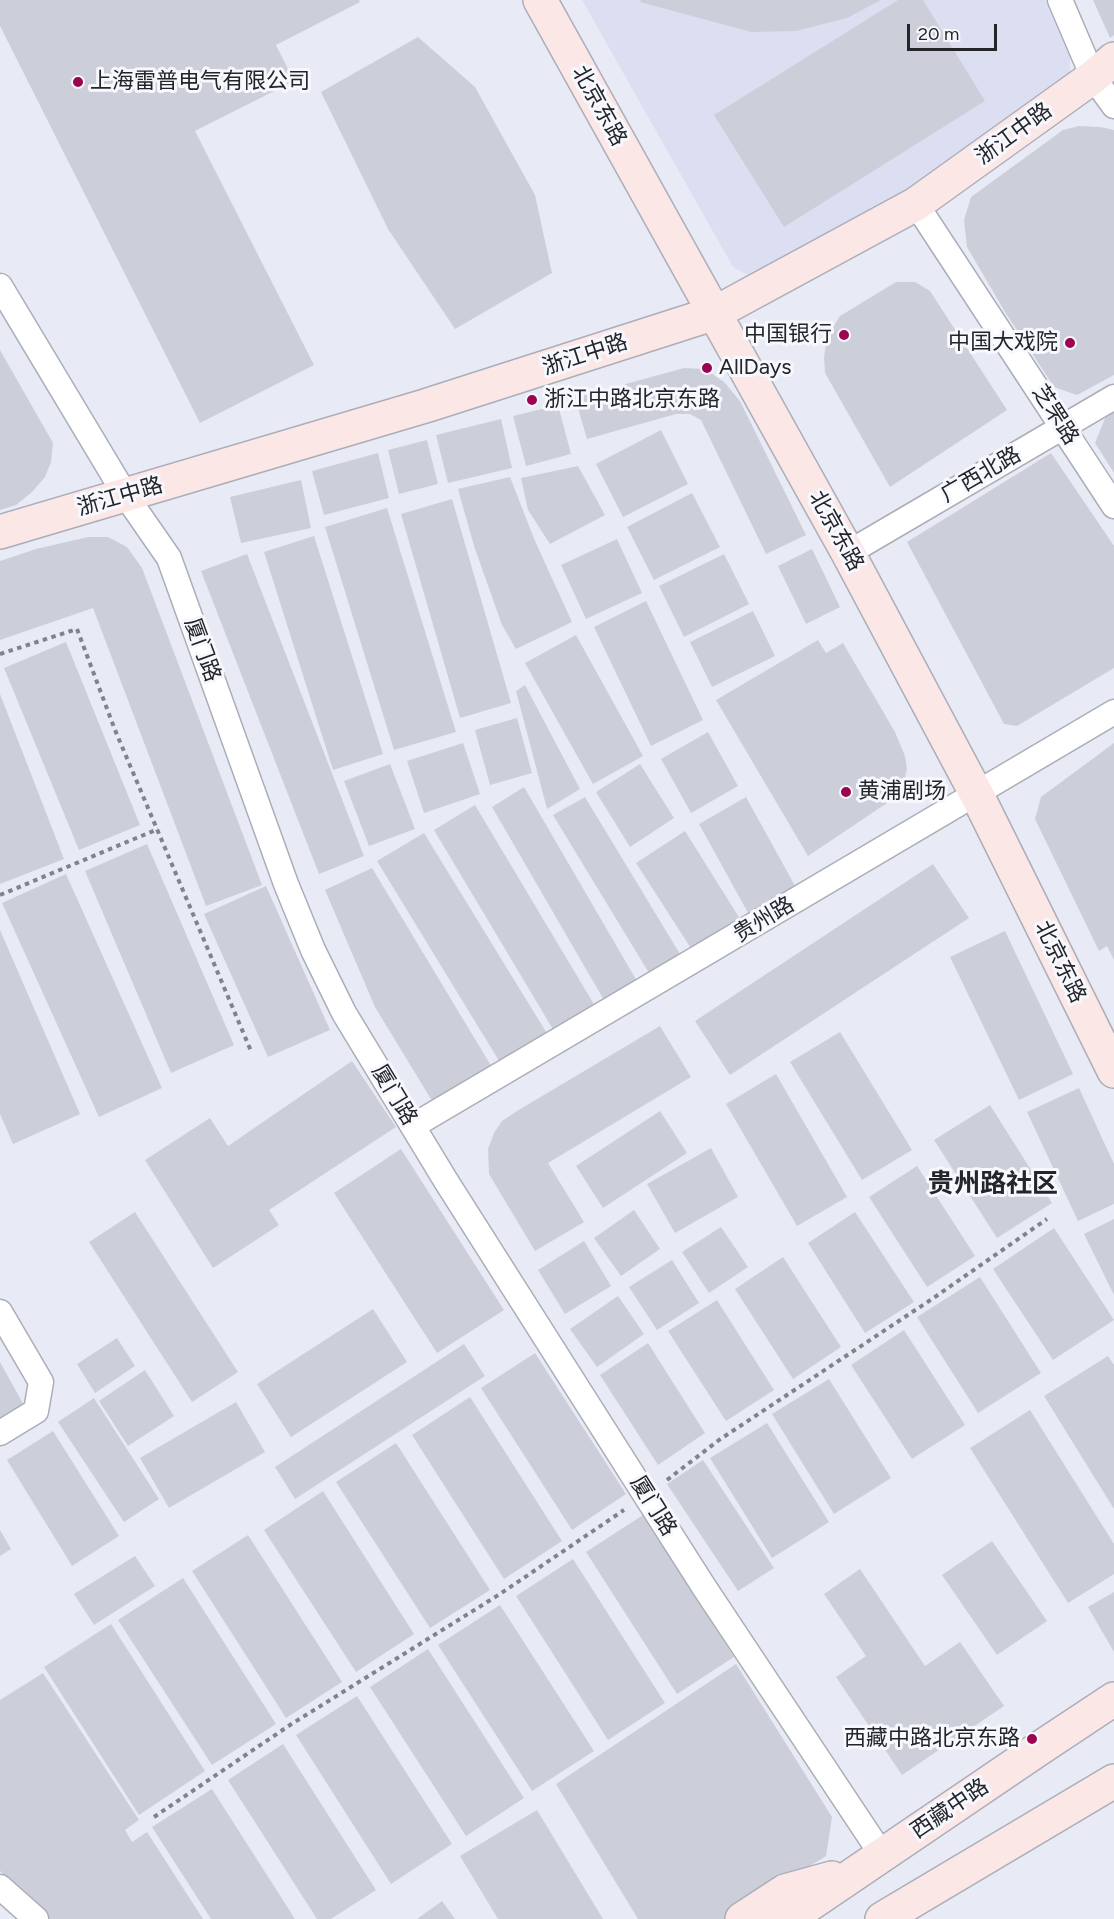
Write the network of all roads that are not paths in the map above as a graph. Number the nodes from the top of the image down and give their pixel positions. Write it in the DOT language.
graph roads {
  1 [pos="540,0"];
  2 [pos="1060,0"];
  3 [pos="1104,68"];
  4 [pos="1114,106"];
  5 [pos="916,204"];
  6 [pos="0,286"];
  7 [pos="715,313"];
  8 [pos="1114,397"];
  9 [pos="1063,426"];
  10 [pos="126,496"];
  11 [pos="1114,506"];
  12 [pos="0,532"];
  13 [pos="848,553"];
  14 [pos="1114,712"];
  15 [pos="977,795"];
  16 [pos="1114,1071"];
  17 [pos="413,1126"];
  18 [pos="0,1312"];
  19 [pos="0,1433"];
  20 [pos="1114,1700"];
  21 [pos="1114,1781"];
  22 [pos="979,1862"];
  23 [pos="871,1863"];
  24 [pos="0,1887"];
  25 [pos="36,1919"];
  26 [pos="742,1919"];
  27 [pos="788,1919"];
  28 [pos="882,1919"];
  29 [pos="903,1919"];
  1 -- 7 [label="main road, 北京东路"];
  2 -- 3 [label="street"];
  3 -- 4 [label="street"];
  3 -- 5 [label="main road, 浙江中路"];
  5 -- 7 [label="main road, 浙江中路"];
  5 -- 9 [label="street, 芝罘路"];
  6 -- 10 [label="street, 厦门路"];
  7 -- 10 [label="main road, 浙江中路"];
  7 -- 13 [label="main road, 北京东路"];
  8 -- 9 [label="street, 广西北路"];
  9 -- 11 [label="street, 芝罘路"];
  9 -- 13 [label="street, 广西北路"];
  10 -- 12 [label="main road, 浙江中路"];
  10 -- 17 [label="street, 厦门路"];
  13 -- 15 [label="main road, 北京东路"];
  14 -- 15 [label="street, 贵州路"];
  15 -- 16 [label="main road, 北京东路"];
  15 -- 17 [label="street, 贵州路"];
  17 -- 23 [label="street, 厦门路"];
  18 -- 19 [label="street"];
  20 -- 23 [label="main road, 西藏中路"];
  21 -- 22 [label="main road"];
  22 -- 28 [label="main road"];
  22 -- 29 [label="main road"];
  23 -- 26 [label="main road"];
  23 -- 27 [label="main road, 西藏中路"];
  24 -- 25 [label="street"];
}
